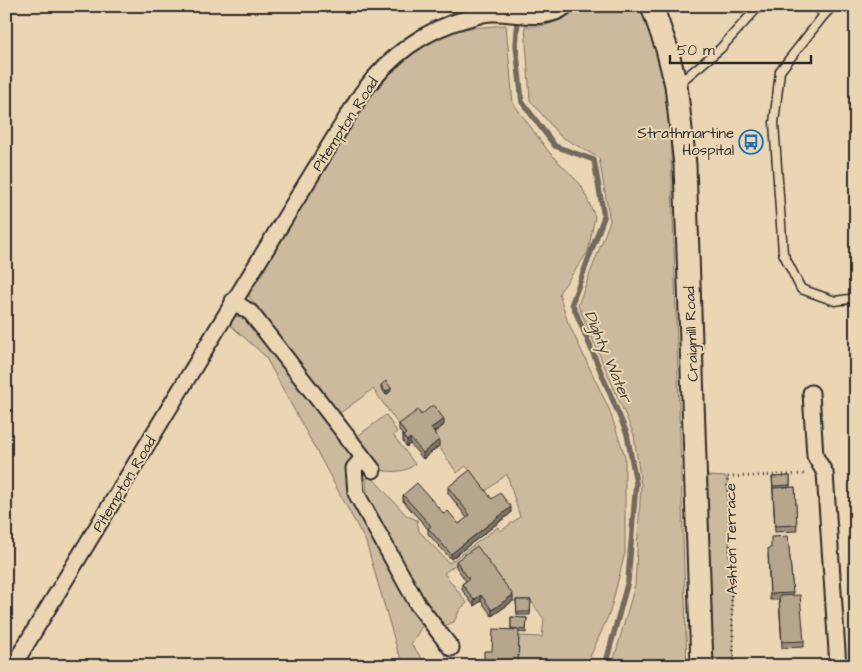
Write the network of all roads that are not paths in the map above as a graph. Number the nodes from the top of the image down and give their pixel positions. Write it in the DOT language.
graph roads {
  1 [pos="566,6"];
  2 [pos="652,6"];
  3 [pos="759,6"];
  4 [pos="818,6"];
  5 [pos="833,6"];
  6 [pos="824,15"];
  7 [pos="676,86"];
  8 [pos="856,298"];
  9 [pos="233,301"];
  10 [pos="811,393"];
  11 [pos="363,458"];
  12 [pos="373,470"];
  13 [pos="451,648"];
  14 [pos="12,666"];
  15 [pos="702,666"];
  16 [pos="838,666"];
  1 -- 9 [label="street, Pitempton Road"];
  2 -- 7 [label="street, Craigmill Road"];
  3 -- 7 [label="lane"];
  4 -- 6 [label="lane"];
  5 -- 6 [label="lane"];
  6 -- 8 [label="lane"];
  7 -- 15 [label="street, Craigmill Road"];
  9 -- 11 [label="street"];
  9 -- 14 [label="street, Pitempton Road"];
  10 -- 16 [label="street"];
  11 -- 12 [label="street"];
  11 -- 13 [label="street"];
}
